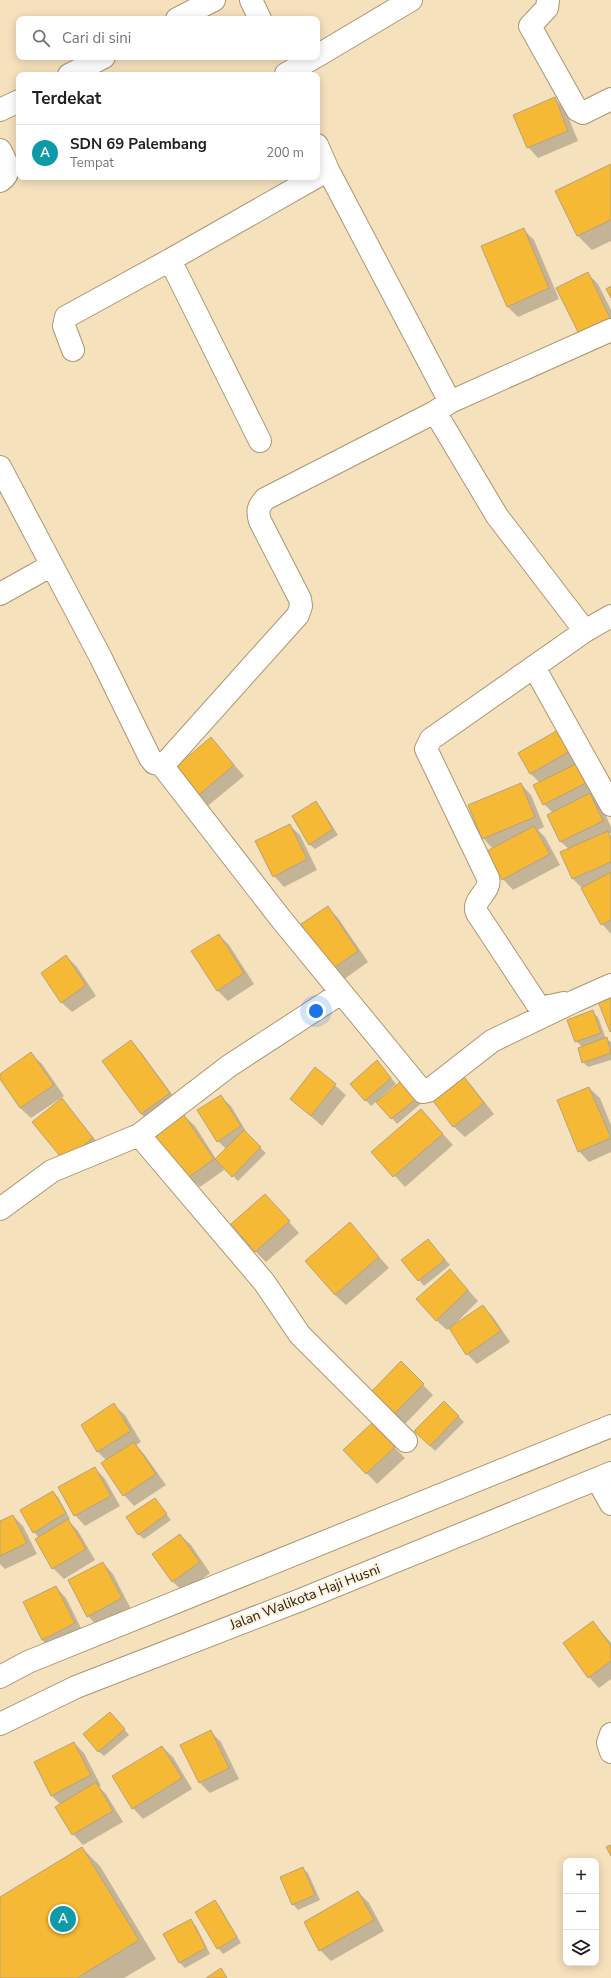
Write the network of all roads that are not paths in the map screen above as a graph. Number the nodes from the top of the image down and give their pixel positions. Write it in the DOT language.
graph roads {
  1 [pos="214,0"];
  2 [pos="251,0"];
  3 [pos="411,0"];
  4 [pos="548,0"];
  5 [pos="183,16"];
  6 [pos="259,16"];
  7 [pos="320,54"];
  8 [pos="98,60"];
  9 [pos="306,60"];
  10 [pos="284,69"];
  11 [pos="75,72"];
  12 [pos="611,99"];
  13 [pos="16,102"];
  14 [pos="0,110"];
  15 [pos="0,150"];
  16 [pos="320,175"];
  17 [pos="311,180"];
  18 [pos="0,181"];
  19 [pos="170,260"];
  20 [pos="611,330"];
  21 [pos="73,350"];
  22 [pos="443,407"];
  23 [pos="260,441"];
  24 [pos="0,468"];
  25 [pos="52,565"];
  26 [pos="0,594"];
  27 [pos="611,616"];
  28 [pos="585,631"];
  29 [pos="534,667"];
  30 [pos="161,764"];
  31 [pos="611,805"];
  32 [pos="611,986"];
  33 [pos="341,993"];
  34 [pos="575,1001"];
  35 [pos="139,1136"];
  36 [pos="0,1209"];
  37 [pos="611,1426"];
  38 [pos="406,1441"];
  39 [pos="604,1476"];
  40 [pos="611,1504"];
  41 [pos="0,1677"];
  42 [pos="0,1724"];
  43 [pos="611,1734"];
  44 [pos="611,1752"];
  1 -- 5 [label="street"];
  2 -- 6 [label="street"];
  3 -- 7 [label="street"];
  4 -- 12 [label="street"];
  8 -- 11 [label="street"];
  9 -- 10 [label="street"];
  13 -- 14 [label="street"];
  15 -- 18 [label="street"];
  16 -- 22 [label="street"];
  17 -- 19 [label="street"];
  19 -- 21 [label="street"];
  19 -- 23 [label="street"];
  20 -- 22 [label="street"];
  22 -- 28 [label="street"];
  22 -- 30 [label="street"];
  24 -- 25 [label="street"];
  25 -- 26 [label="street"];
  25 -- 30 [label="street"];
  27 -- 28 [label="street"];
  28 -- 29 [label="street"];
  29 -- 31 [label="street"];
  29 -- 34 [label="street"];
  30 -- 33 [label="street"];
  32 -- 34 [label="street"];
  33 -- 34 [label="street"];
  33 -- 35 [label="street"];
  35 -- 36 [label="street"];
  35 -- 38 [label="street"];
  37 -- 41 [label="street"];
  39 -- 40 [label="street"];
  39 -- 42 [label="street, Jalan Walikota Haji Husni"];
  43 -- 44 [label="street"];
}
